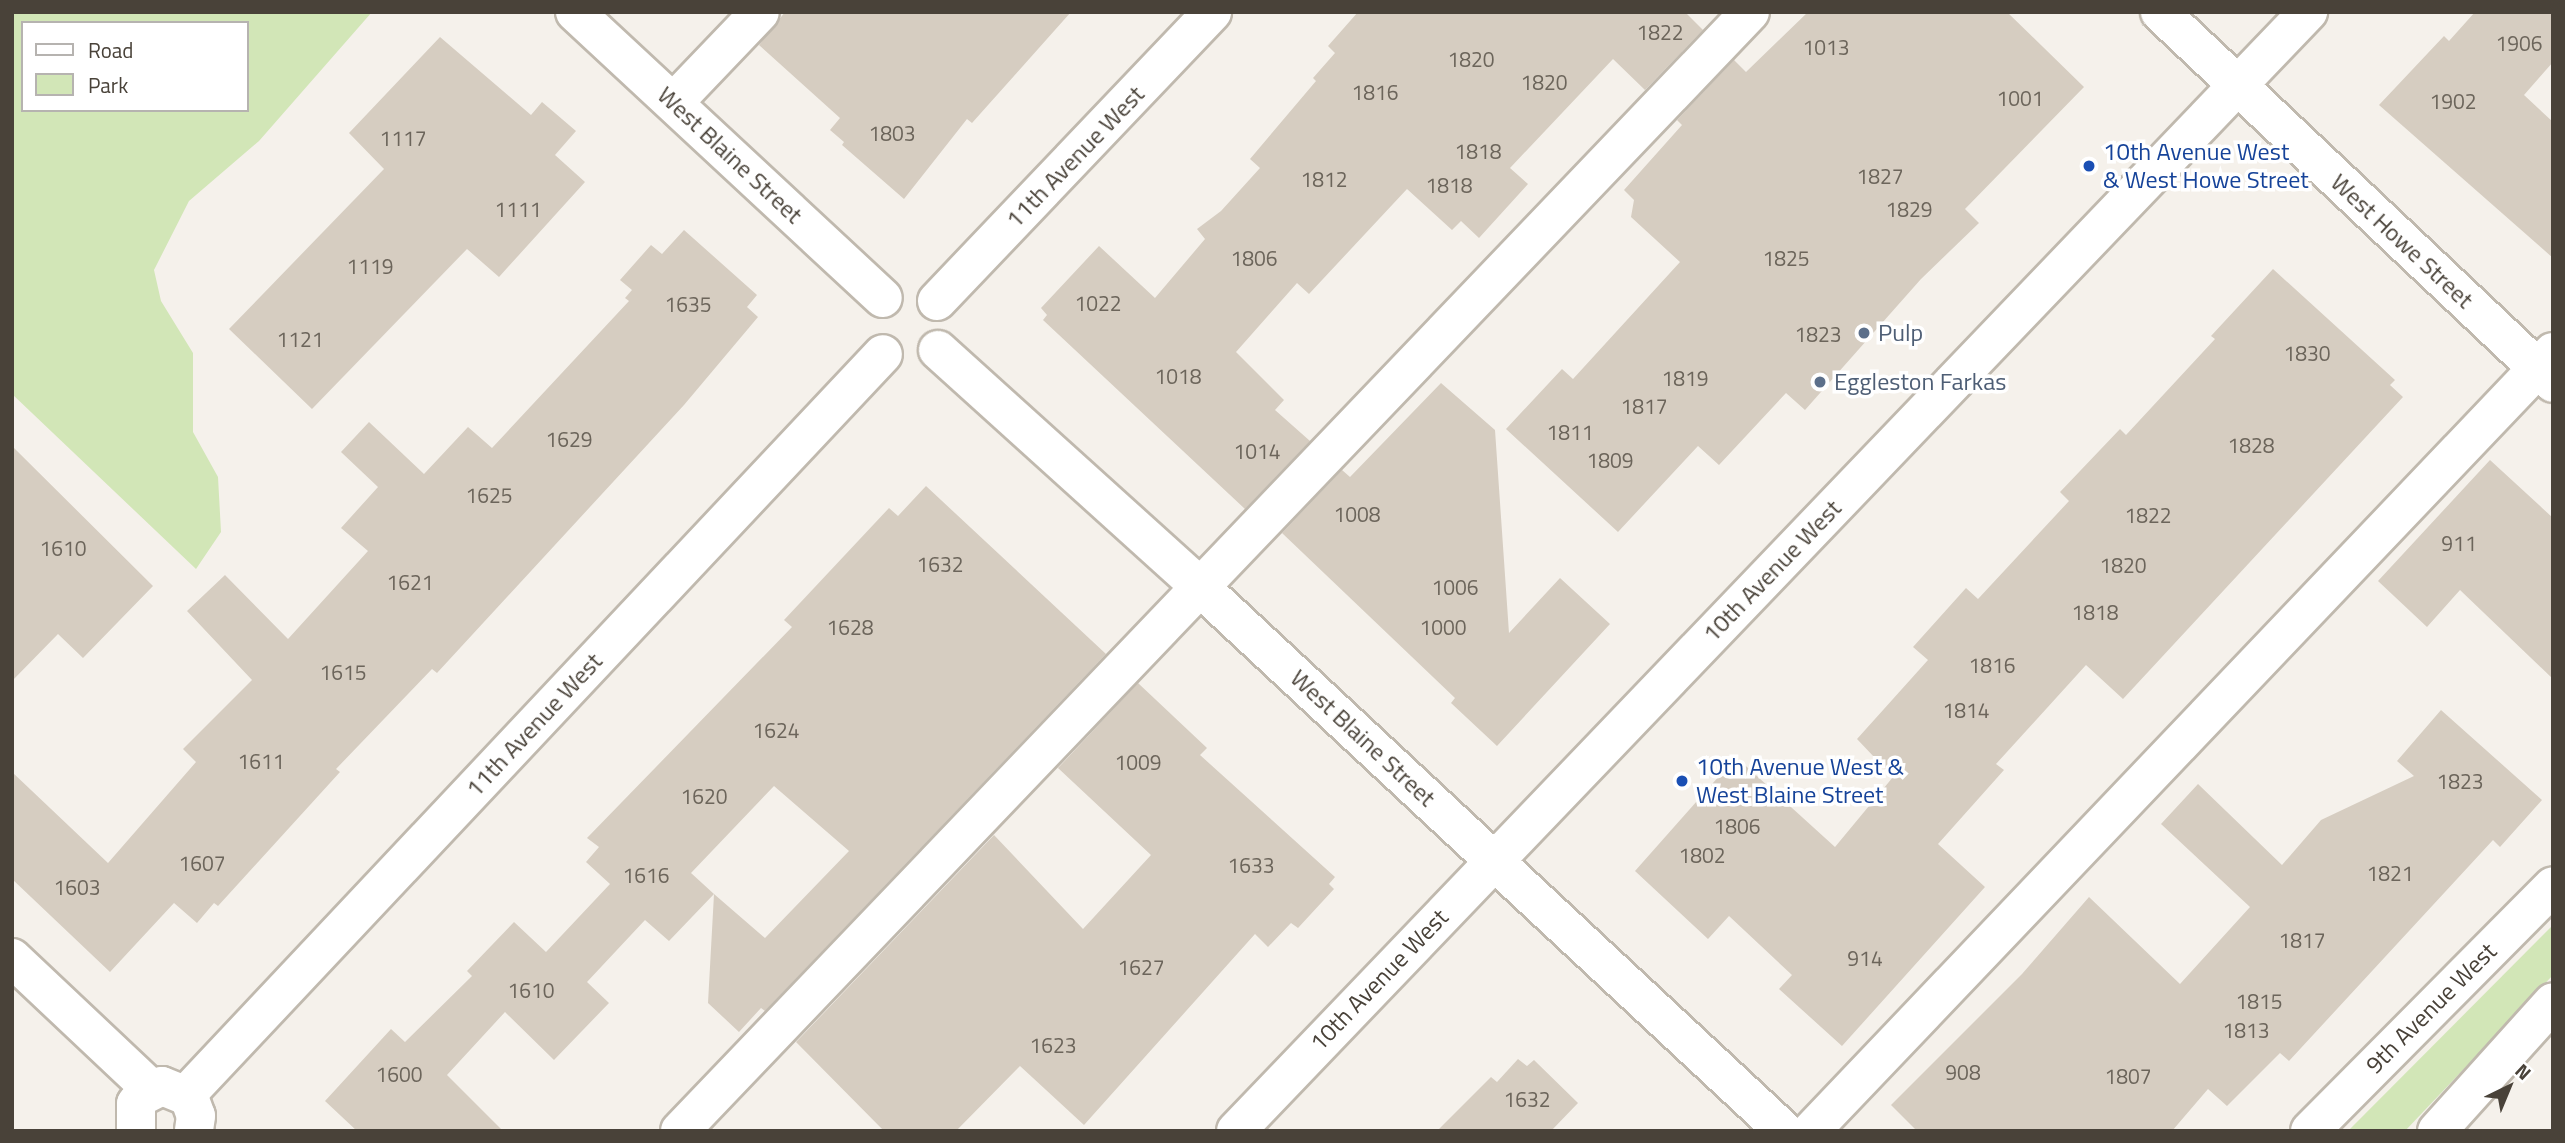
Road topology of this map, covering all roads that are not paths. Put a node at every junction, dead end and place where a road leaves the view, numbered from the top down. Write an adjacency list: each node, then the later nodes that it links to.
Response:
1 (575, 12): 8 (street, West Blaine Street)
2 (760, 12): 8 (street)
3 (1212, 12): 10 (street, 11th Avenue West)
4 (1750, 12): 14 (street)
5 (2160, 12): 7 (street, West Howe Street)
6 (2308, 12): 7 (street, 10th Avenue West)
7 (2238, 86): 13 (street, West Howe Street); 15 (street, 10th Avenue West)
8 (674, 102): 9 (street, West Blaine Street)
9 (883, 299): 10 (street); 12 (street)
10 (937, 301): 11 (street)
11 (939, 350): 12 (street); 14 (street, West Blaine Street)
12 (883, 354): 19 (street, 11th Avenue West)
13 (2547, 368): 24 (street)
14 (1200, 587): 15 (street, West Blaine Street); 21 (street)
15 (1493, 860): 22 (street, 10th Avenue West); 23 (street, West Blaine Street)
16 (2553, 886): 25 (street, 9th Avenue West)
17 (12, 958): 19 (street)
18 (2553, 1002): 26 (street)
19 (177, 1105): 20 (street, 11th Avenue West)
20 (136, 1131)
21 (680, 1131)
22 (1237, 1131)
23 (1784, 1131)
24 (1811, 1131)
25 (2310, 1131)
26 (2437, 1131)

